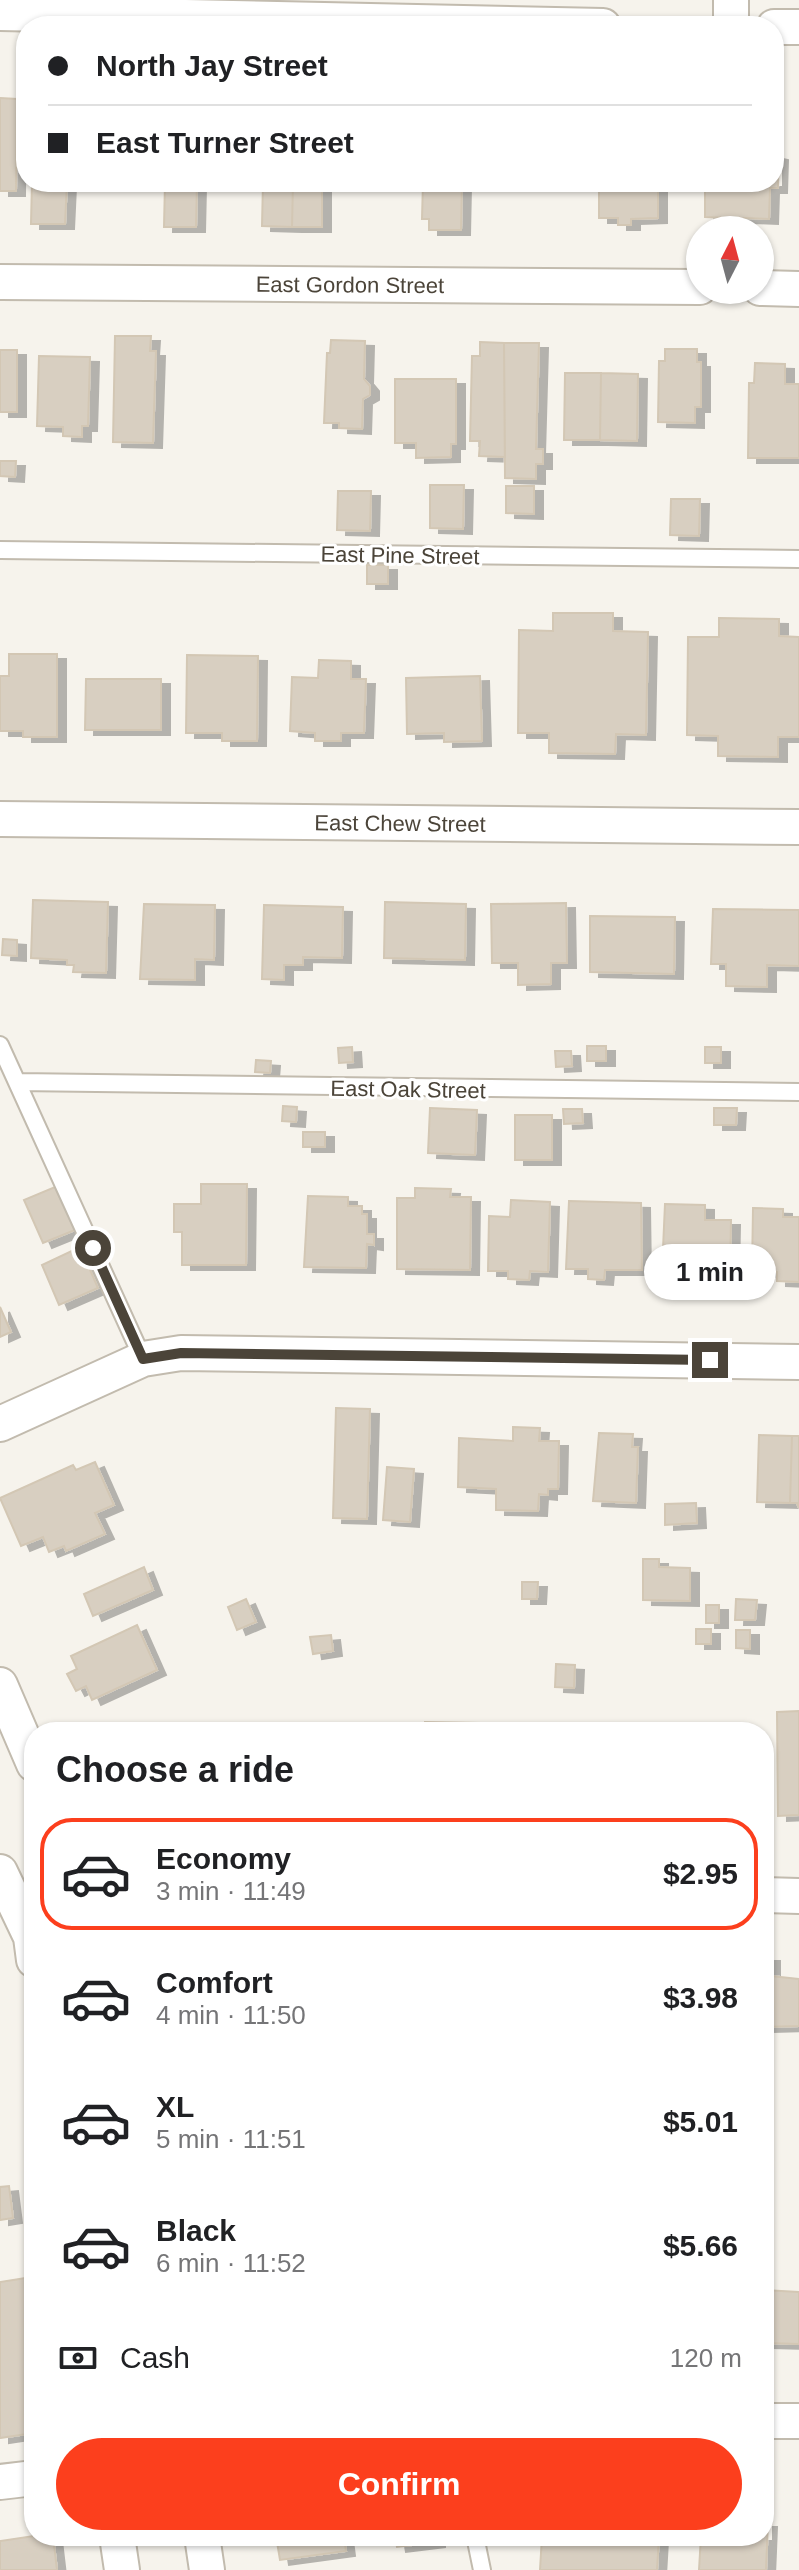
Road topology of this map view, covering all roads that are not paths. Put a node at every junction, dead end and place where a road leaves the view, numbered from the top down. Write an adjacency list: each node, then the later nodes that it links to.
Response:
1 (0, 13): 2 (street)
2 (139, 16)
3 (0, 282): 4 (street, East Gordon Street)
4 (686, 287)
5 (774, 288): 6 (street)
6 (799, 289)
7 (0, 550): 8 (lane, East Pine Street)
8 (799, 559)
9 (0, 819): 10 (street, East Chew Street)
10 (799, 827)
11 (0, 1045): 12 (lane)
12 (17, 1082): 13 (lane, East Oak Street); 14 (lane)
13 (799, 1092)
14 (143, 1359): 15 (street); 16 (street)
15 (799, 1362)
16 (0, 1424)
17 (0, 1685): 18 (street)
18 (24, 1741)
19 (0, 1872): 22 (street)
20 (774, 1895): 21 (street)
21 (799, 1896)
22 (24, 1941)
23 (774, 2421): 24 (street)
24 (799, 2421)
25 (24, 2479): 26 (street)
26 (0, 2482)
27 (118, 2546): 30 (street)
28 (203, 2546): 31 (street)
29 (477, 2546): 32 (lane)
30 (122, 2570)
31 (207, 2570)
32 (482, 2570)

